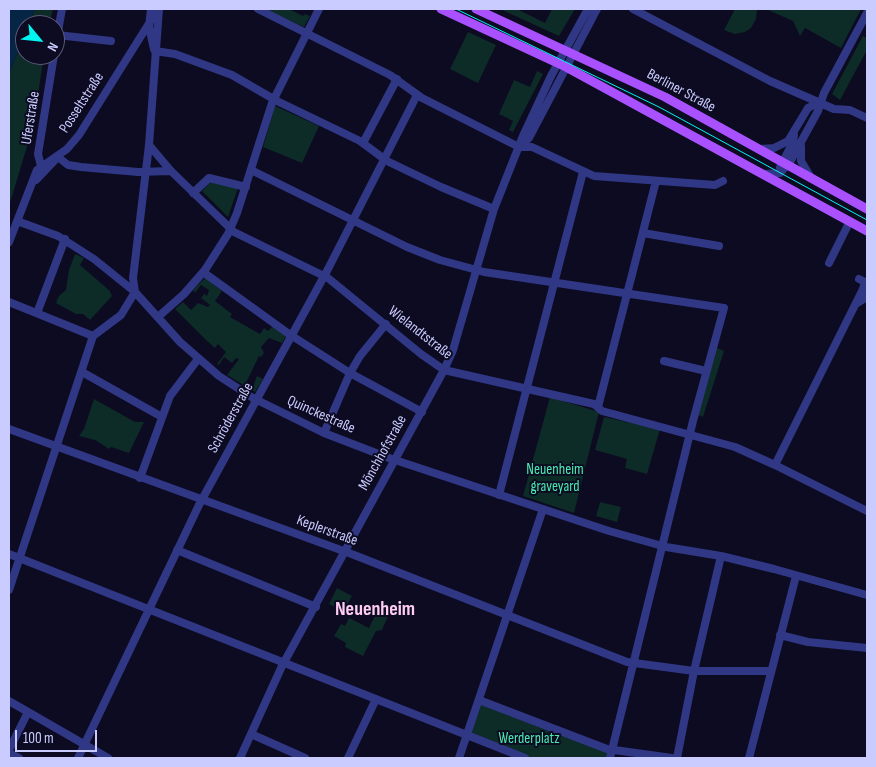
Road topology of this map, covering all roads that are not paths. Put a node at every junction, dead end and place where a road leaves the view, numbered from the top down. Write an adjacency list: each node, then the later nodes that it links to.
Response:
1 (155, 9): 10 (street, Posseltstraße); 14 (street, Posseltstraße); 15 (street)
2 (258, 9): 11 (street)
3 (319, 9): 11 (street)
4 (441, 9): 18 (main road)
5 (476, 9): 16 (main road, Berliner Straße)
6 (588, 9): 16 (street)
7 (596, 9): 16 (street)
8 (634, 9): 22 (street)
9 (867, 13): 22 (street)
10 (150, 24): 14 (street, Posseltstraße); 15 (street)
11 (307, 34): 19 (street); 21 (street)
12 (65, 36): 13 (street)
13 (111, 41)
14 (135, 44): 30 (street, Posseltstraße)
15 (155, 51): 21 (street); 27 (street)
16 (569, 52): 18 (street, Mönchhofstraße); 29 (main road, Berliner Straße)
17 (52, 65): 33 (street, Uferstraße)
18 (562, 65): 28 (street, Mönchhofstraße); 38 (main road)
19 (397, 79): 20 (street); 26 (street)
20 (417, 95): 28 (street); 31 (street, Schröderstraße)
21 (273, 98): 26 (street); 34 (street)
22 (819, 102): 23 (street); 24 (street); 25 (street)
23 (867, 118)
24 (794, 133): 29 (street); 32 (street)
25 (801, 142): 32 (street); 40 (street)
26 (364, 143): 31 (street)
27 (149, 145): 35 (street, Wielandtstraße); 36 (street)
28 (519, 147): 37 (street); 47 (street, Mönchhofstraße)
29 (760, 149): 32 (main road, Berliner Straße)
30 (58, 157): 33 (street, Posseltstraße); 36 (street); 43 (street, Uferstraße)
31 (384, 158): 47 (street); 49 (street, Schröderstraße)
32 (786, 163): 39 (street); 40 (main road, Berliner Straße)
33 (41, 166): 43 (street, Uferstraße)
34 (251, 170): 45 (street); 49 (street)
35 (171, 171): 36 (street); 46 (street, Wielandtstraße)
36 (145, 172): 65 (street)
37 (583, 172): 41 (street); 63 (street)
38 (764, 174): 39 (street); 44 (main road)
39 (777, 174): 44 (street)
40 (810, 176): 48 (main road, Berliner Straße)
41 (656, 181): 42 (street); 54 (street)
42 (723, 181)
43 (32, 184): 50 (street, Uferstraße)
44 (780, 184): 53 (main road)
45 (246, 187): 46 (street); 52 (street)
46 (193, 193): 52 (street, Wielandtstraße)
47 (494, 209): 59 (street, Mönchhofstraße)
48 (867, 209)
49 (353, 219): 59 (street); 61 (street, Schröderstraße)
50 (17, 221): 55 (street, Quinckestraße); 56 (street, Uferstraße)
51 (848, 225): 58 (street)
52 (230, 228): 60 (street); 61 (street, Wielandtstraße)
53 (867, 231)
54 (643, 233): 57 (street); 66 (street)
55 (64, 239): 65 (street, Quinckestraße); 70 (street)
56 (9, 242)
57 (719, 246)
58 (829, 262)
59 (477, 270): 63 (street); 77 (street, Mönchhofstraße)
60 (203, 272): 71 (street); 73 (street)
61 (324, 275): 72 (street, Wielandtstraße); 73 (street, Schröderstraße)
62 (859, 279): 64 (street)
63 (553, 283): 66 (street); 81 (street)
64 (865, 290): 69 (street)
65 (135, 292): 71 (street, Quinckestraße); 74 (street)
66 (626, 294): 78 (street); 83 (street)
67 (867, 297): 69 (street)
68 (9, 302): 70 (street)
69 (854, 305): 91 (street)
70 (37, 313): 74 (street)
71 (158, 317): 75 (street, Quinckestraße)
72 (386, 324): 77 (street, Wielandtstraße); 80 (street)
73 (292, 335): 80 (street); 82 (street, Schröderstraße)
74 (93, 336): 79 (street)
75 (198, 359): 82 (street, Quinckestraße); 85 (street)
76 (664, 361): 78 (street)
77 (444, 370): 81 (street, Wielandtstraße); 84 (street, Mönchhofstraße)
78 (706, 371): 88 (street)
79 (82, 372): 85 (street); 89 (street)
80 (350, 373): 84 (street); 87 (street)
81 (526, 389): 83 (street, Wielandtstraße); 93 (street)
82 (256, 399): 87 (street, Quinckestraße); 94 (street, Schröderstraße)
83 (598, 407): 88 (street, Wielandtstraße)
84 (422, 412): 90 (street, Mönchhofstraße)
85 (162, 417): 92 (street)
86 (9, 429): 89 (street, Keplerstraße)
87 (324, 433): 90 (street, Quinckestraße)
88 (690, 434): 91 (street, Wielandtstraße); 97 (street)
89 (56, 447): 92 (street, Keplerstraße); 102 (street)
90 (395, 459): 93 (street, Quinckestraße); 99 (street, Mönchhofstraße)
91 (775, 465): 96 (street, Wielandtstraße)
92 (140, 478): 94 (street, Keplerstraße)
93 (499, 495): 95 (street, Quinckestraße)
94 (199, 499): 98 (street, Schröderstraße); 99 (street, Keplerstraße)
95 (543, 509): 97 (street, Quinckestraße); 108 (street)
96 (867, 511)
97 (662, 546): 101 (street, Quinckestraße); 112 (street)
98 (177, 550): 106 (street); 107 (street, Schröderstraße)
99 (342, 551): 106 (street, Mönchhofstraße); 108 (street, Keplerstraße)
100 (9, 554): 102 (street)
101 (721, 556): 103 (street, Quinckestraße); 113 (street)
102 (20, 559): 104 (street); 107 (street)
103 (796, 576): 105 (street, Quinckestraße); 109 (street)
104 (9, 590)
105 (867, 595)
106 (316, 607): 111 (street, Mönchhofstraße)
107 (148, 610): 111 (street); 122 (street, Schröderstraße)
108 (505, 615): 112 (street, Keplerstraße); 116 (street)
109 (780, 635): 110 (street); 114 (street)
110 (867, 648)
111 (285, 662): 115 (street); 119 (street, Mönchhofstraße)
112 (631, 663): 113 (street, Keplerstraße); 124 (street)
113 (694, 671): 114 (street, Keplerstraße); 134 (street)
114 (771, 672): 135 (street)
115 (376, 699): 120 (street); 130 (street)
116 (479, 700): 120 (street); 124 (street)
117 (9, 701): 118 (street)
118 (28, 712): 121 (street); 122 (street)
119 (251, 734): 128 (street, Mönchhofstraße); 129 (street)
120 (467, 735): 131 (street); 132 (street)
121 (11, 739): 123 (street)
122 (85, 745): 126 (street, Schröderstraße); 127 (street)
123 (9, 751): 125 (street)
124 (612, 754): 133 (street)
125 (19, 758)
126 (78, 758)
127 (108, 758)
128 (240, 758)
129 (305, 758)
130 (348, 758)
131 (459, 758)
132 (525, 758)
133 (672, 758)
134 (677, 758)
135 (749, 758)

